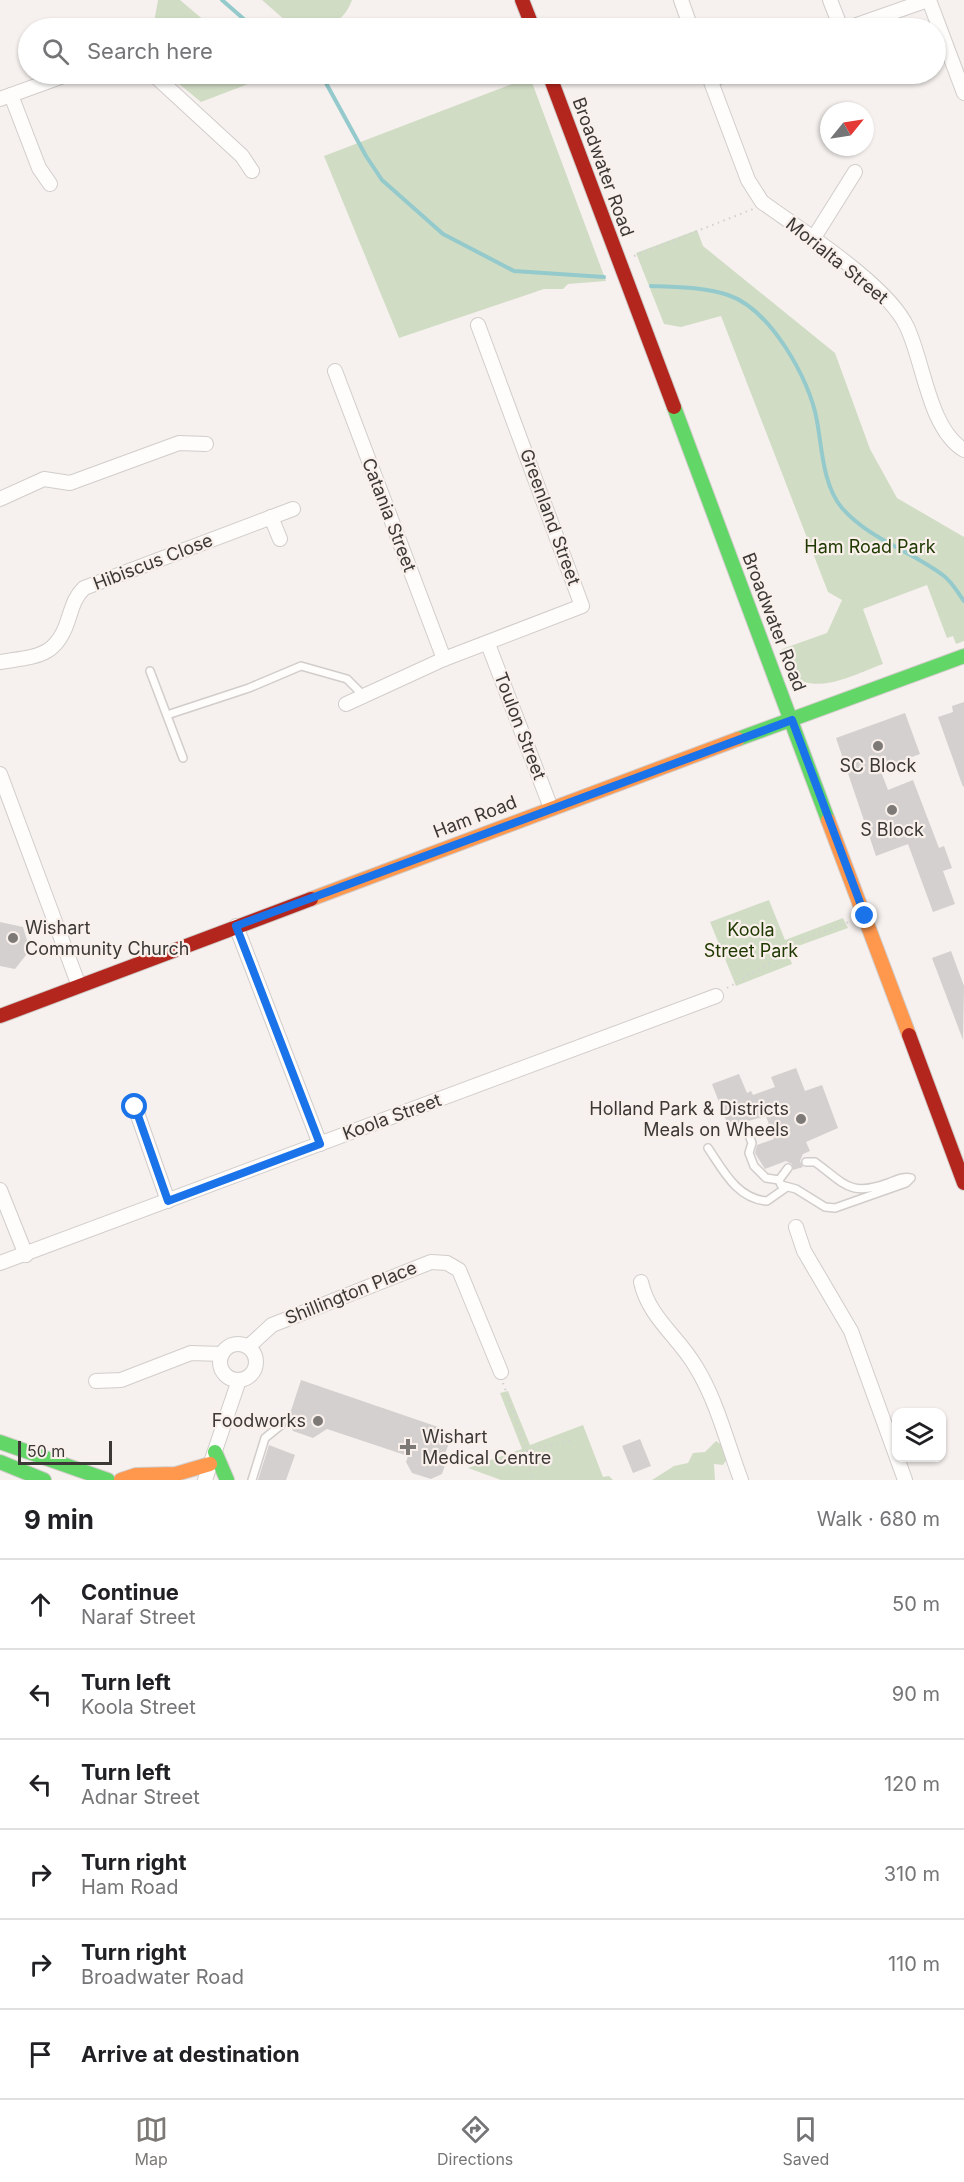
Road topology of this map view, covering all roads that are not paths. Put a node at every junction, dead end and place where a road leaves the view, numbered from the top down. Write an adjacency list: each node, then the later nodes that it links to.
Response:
1 (522, 0): 5 (main road)
2 (681, 0): 6 (street)
3 (830, 0): 7 (street)
4 (928, 0): 8 (street); 9 (street)
5 (528, 18)
6 (687, 18)
7 (837, 18)
8 (877, 18)
9 (935, 18)
10 (946, 46): 15 (street)
11 (41, 84): 16 (street)
12 (164, 84): 17 (street)
13 (553, 84): 37 (main road, Broadwater Road)
14 (713, 84): 20 (street, Morialta Street)
15 (964, 93)
16 (5, 97): 19 (street)
17 (252, 171)
18 (855, 172): 20 (street)
19 (50, 184)
20 (813, 239): 24 (street, Morialta Street)
21 (478, 325): 29 (street, Greenland Street)
22 (335, 371): 31 (street, Catania Street)
23 (206, 444): 25 (street)
24 (964, 450)
25 (0, 499)
26 (293, 509): 27 (street, Hibiscus Close)
27 (271, 517): 28 (street); 32 (street, Hibiscus Close)
28 (280, 539)
29 (488, 644): 31 (street, Greenland Street); 40 (street, Toulon Street)
30 (964, 656): 37 (main road, Ham Road)
31 (444, 659): 34 (street, Greenland Street)
32 (0, 662)
33 (150, 671): 36 (lane)
34 (363, 695): 35 (street, Greenland Street); 36 (lane)
35 (346, 704)
36 (167, 715): 38 (lane)
37 (792, 720): 40 (main road, Ham Road); 52 (main road, Broadwater Road)
38 (183, 758)
39 (0, 774): 42 (street)
40 (551, 808): 41 (main road, Ham Road)
41 (236, 926): 42 (main road, Ham Road); 47 (street)
42 (79, 986): 44 (main road, Ham Road)
43 (716, 996): 47 (street, Koola Street)
44 (0, 1016)
45 (135, 1107): 55 (street)
46 (746, 1127): 51 (lane)
47 (320, 1144): 55 (street, Koola Street)
48 (708, 1148): 53 (lane)
49 (806, 1162): 53 (lane)
50 (788, 1168): 51 (lane)
51 (779, 1180): 53 (lane)
52 (964, 1183)
53 (787, 1187)
54 (0, 1190): 57 (street)
55 (168, 1201): 57 (street, Koola Street)
56 (796, 1227): 76 (street)
57 (26, 1255): 58 (street, Koola Street)
58 (0, 1263)
59 (641, 1282): 75 (street)
60 (248, 1347): 61 (street); 62 (street, Shillington Place); 63 (street)
61 (222, 1354): 63 (street); 64 (street)
62 (501, 1372)
63 (238, 1380): 67 (street)
64 (96, 1381)
65 (281, 1425): 74 (lane)
66 (0, 1442): 70 (main road)
67 (212, 1458): 71 (main road); 72 (street); 73 (main road)
68 (0, 1462): 69 (main road)
69 (44, 1480)
70 (108, 1480)
71 (121, 1480)
72 (205, 1480)
73 (227, 1480)
74 (252, 1480)
75 (741, 1480)
76 (904, 1480)

